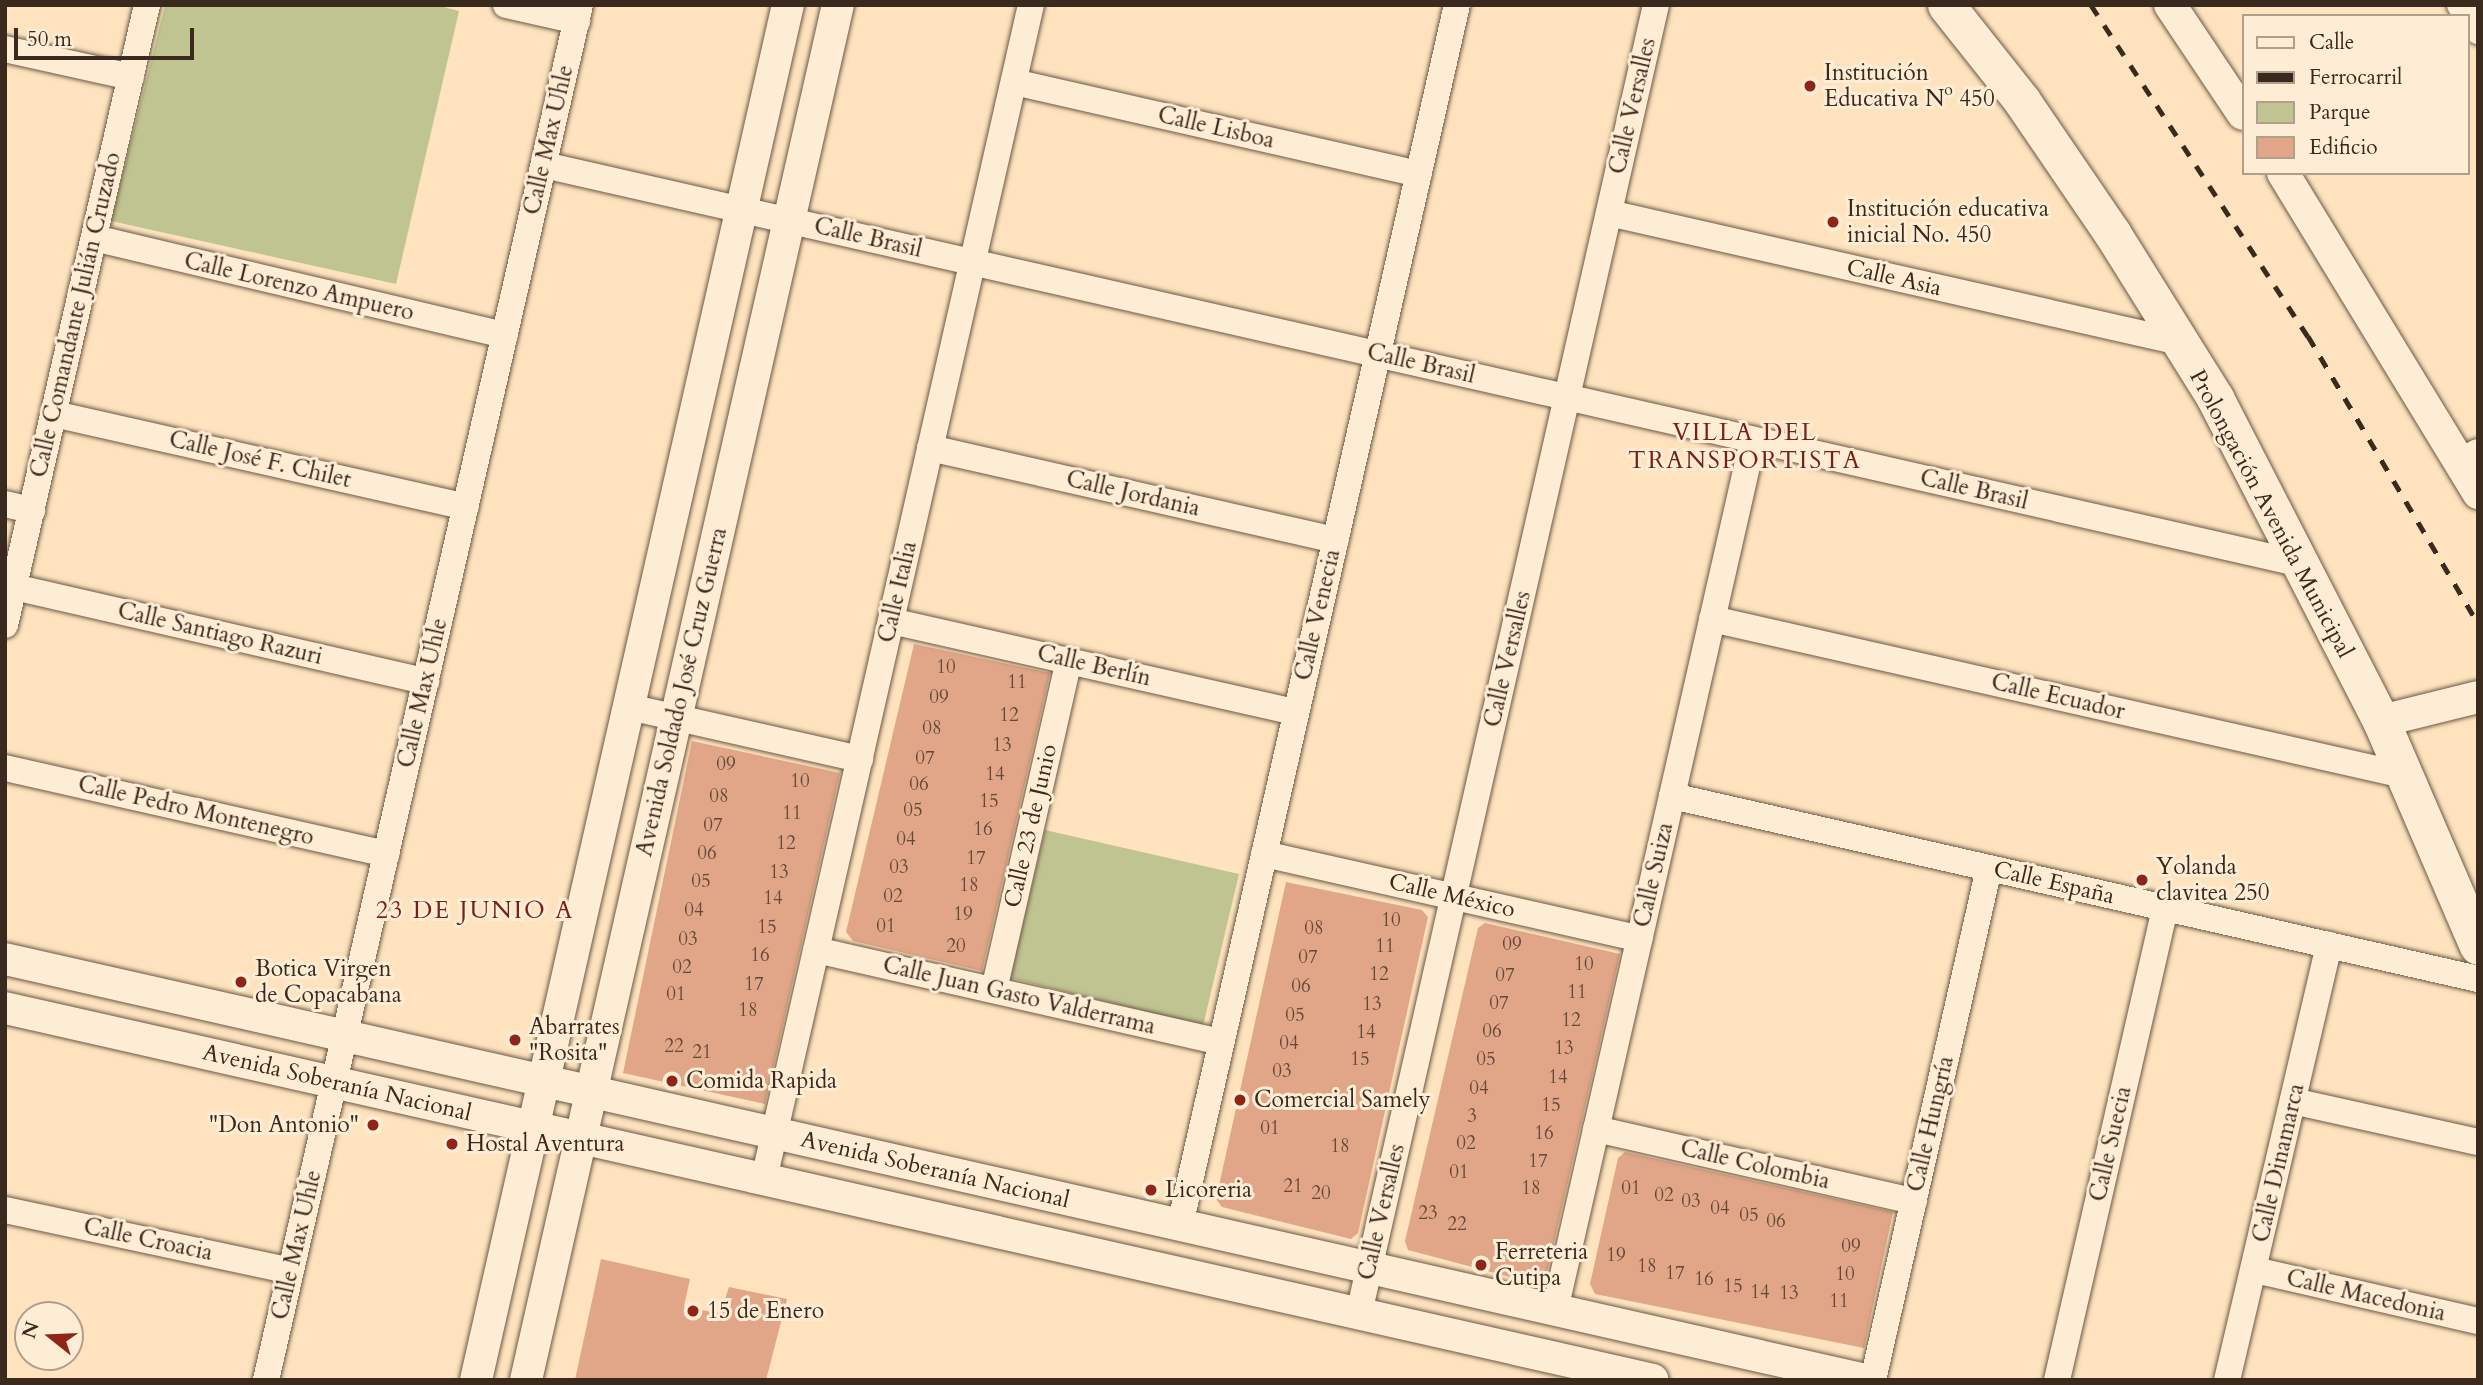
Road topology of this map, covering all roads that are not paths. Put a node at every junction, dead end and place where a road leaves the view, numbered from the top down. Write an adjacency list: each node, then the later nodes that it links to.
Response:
1 (147, 5): 12 (street, Calle Comandante Julián Cruzado)
2 (506, 5): 10 (street)
3 (788, 5): 18 (street, Avenida Soldado José Cruz Guerra)
4 (838, 5): 20 (street, Avenida Soldado José Cruz Guerra)
5 (1031, 5): 13 (street, Calle Italia)
6 (1457, 5): 16 (street, Calle Venecia)
7 (1656, 5): 19 (street, Calle Versalles)
8 (1946, 5): 24 (main road, Prolongación Avenida Municipal)
9 (2170, 5): 14 (street)
10 (578, 13): 15 (street, Calle Max Uhle)
11 (5, 49): 12 (street)
12 (131, 78): 21 (street, Calle Comandante Julián Cruzado)
13 (1014, 82): 16 (street, Calle Lisboa); 22 (street, Calle Italia)
14 (2242, 113)
15 (544, 164): 18 (street, Calle Brasil); 23 (street, Calle Max Uhle)
16 (1419, 174): 25 (street, Calle Venecia)
17 (2284, 175): 30 (street)
18 (742, 209): 20 (street, Calle Brasil); 44 (street, Avenida Soldado José Cruz Guerra)
19 (1609, 213): 24 (street, Calle Asia); 26 (street, Calle Versalles)
20 (789, 220): 22 (street, Calle Brasil); 46 (street, Avenida Soldado José Cruz Guerra)
21 (94, 238): 23 (street, Calle Lorenzo Ampuero); 27 (street, Calle Comandante Julián Cruzado)
22 (972, 262): 25 (street, Calle Brasil); 29 (street, Calle Italia)
23 (505, 335): 33 (street, Calle Max Uhle)
24 (2179, 342): 36 (main road, Prolongación Avenida Municipal)
25 (1378, 354): 26 (street, Calle Brasil); 35 (street, Calle Venecia)
26 (1567, 397): 28 (street, Calle Brasil); 55 (street, Calle Versalles)
27 (54, 414): 33 (street, Calle José F. Chilet); 34 (street, Calle Comandante Julián Cruzado)
28 (1753, 440): 36 (street, Calle Brasil); 38 (street, Calle Suiza)
29 (930, 448): 35 (street, Calle Jordania); 39 (street, Calle Italia)
30 (2469, 456): 31 (street)
31 (2478, 493)
32 (5, 503): 34 (street)
33 (466, 507): 42 (street, Calle Max Uhle)
34 (32, 510): 37 (street, Calle Comandante Julián Cruzado)
35 (1336, 540): 45 (street, Calle Venecia)
36 (2297, 563): 47 (main road, Prolongación Avenida Municipal)
37 (14, 587): 40 (street, Calle Comandante Julián Cruzado); 42 (street, Calle Santiago Razuri)
38 (1712, 618): 50 (street, Calle Ecuador); 51 (street, Calle Suiza)
39 (891, 621): 41 (street, Calle Berlín); 48 (street, Calle Italia)
40 (5, 625)
41 (1069, 661): 45 (street, Calle Berlín); 63 (street, Calle 23 de Junio)
42 (426, 681): 53 (street, Calle Max Uhle)
43 (2478, 697): 47 (street)
44 (629, 707): 46 (street); 67 (street, Avenida Soldado José Cruz Guerra)
45 (1296, 712): 52 (street, Calle Venecia)
46 (676, 718): 48 (street); 69 (street, Avenida Soldado José Cruz Guerra)
47 (2381, 721): 50 (main road, Prolongación Avenida Municipal)
48 (860, 760): 60 (street, Calle Italia)
49 (5, 768): 53 (street, Calle Pedro Montenegro)
50 (2403, 775): 59 (main road, Prolongación Avenida Municipal)
51 (1672, 796): 54 (street, Calle España); 57 (street, Calle Suiza)
52 (1264, 854): 55 (street, Calle México); 66 (street, Calle Venecia)
53 (386, 855): 65 (street, Calle Max Uhle)
54 (1989, 868): 56 (street, Calle España); 77 (street, Calle Hungría)
55 (1454, 897): 57 (street, Calle México); 80 (street, Calle Versalles)
56 (2165, 908): 58 (street, Calle España); 92 (street, Calle Suecia)
57 (1640, 939): 72 (street, Calle Suiza)
58 (2329, 945): 62 (street, Calle España); 70 (street, Calle Dinamarca)
59 (2478, 946)
60 (816, 950): 63 (street, Calle Juan Gasto Valderrama); 73 (street, Calle Italia)
61 (5, 959): 65 (street, Avenida Soberanía Nacional)
62 (2478, 979)
63 (994, 990): 66 (street, Calle Juan Gasto Valderrama)
64 (5, 1008): 68 (street, Avenida Soberanía Nacional)
65 (345, 1036): 67 (street, Avenida Soberanía Nacional); 68 (street, Calle Max Uhle)
66 (1221, 1042): 79 (street, Calle Venecia)
67 (544, 1081): 69 (street, Avenida Soberanía Nacional); 71 (street, Avenida Soldado José Cruz Guerra)
68 (334, 1082): 71 (street, Avenida Soberanía Nacional); 82 (street, Calle Max Uhle)
69 (591, 1092): 73 (street, Avenida Soberanía Nacional); 74 (street, Avenida Soldado José Cruz Guerra)
70 (2293, 1101): 75 (street); 81 (street, Calle Dinamarca)
71 (534, 1127): 74 (street, Avenida Soberanía Nacional); 87 (street, Avenida Soldado José Cruz Guerra)
72 (1596, 1129): 77 (street, Calle Colombia); 83 (street, Calle Suiza)
73 (775, 1133): 76 (street, Calle Italia); 79 (street, Avenida Soberanía Nacional)
74 (581, 1138): 76 (street, Avenida Soberanía Nacional); 88 (street, Avenida Soldado José Cruz Guerra)
75 (2478, 1142)
76 (764, 1179): 84 (street, Avenida Soberanía Nacional)
77 (1914, 1200): 91 (street, Calle Hungría)
78 (5, 1210): 82 (street, Calle Croacia)
79 (1180, 1225): 80 (street, Avenida Soberanía Nacional)
80 (1369, 1268): 83 (street, Avenida Soberanía Nacional); 84 (street, Calle Versalles)
81 (2255, 1270): 85 (street, Calle Macedonia); 93 (street, Calle Dinamarca)
82 (291, 1271): 86 (street, Calle Max Uhle)
83 (1555, 1310): 90 (street, Avenida Soberanía Nacional)
84 (1359, 1313): 89 (street, Avenida Soberanía Nacional)
85 (2478, 1321)
86 (266, 1380)
87 (476, 1380)
88 (526, 1380)
89 (1653, 1380)
90 (1865, 1380)
91 (1873, 1380)
92 (2057, 1380)
93 (2227, 1380)

